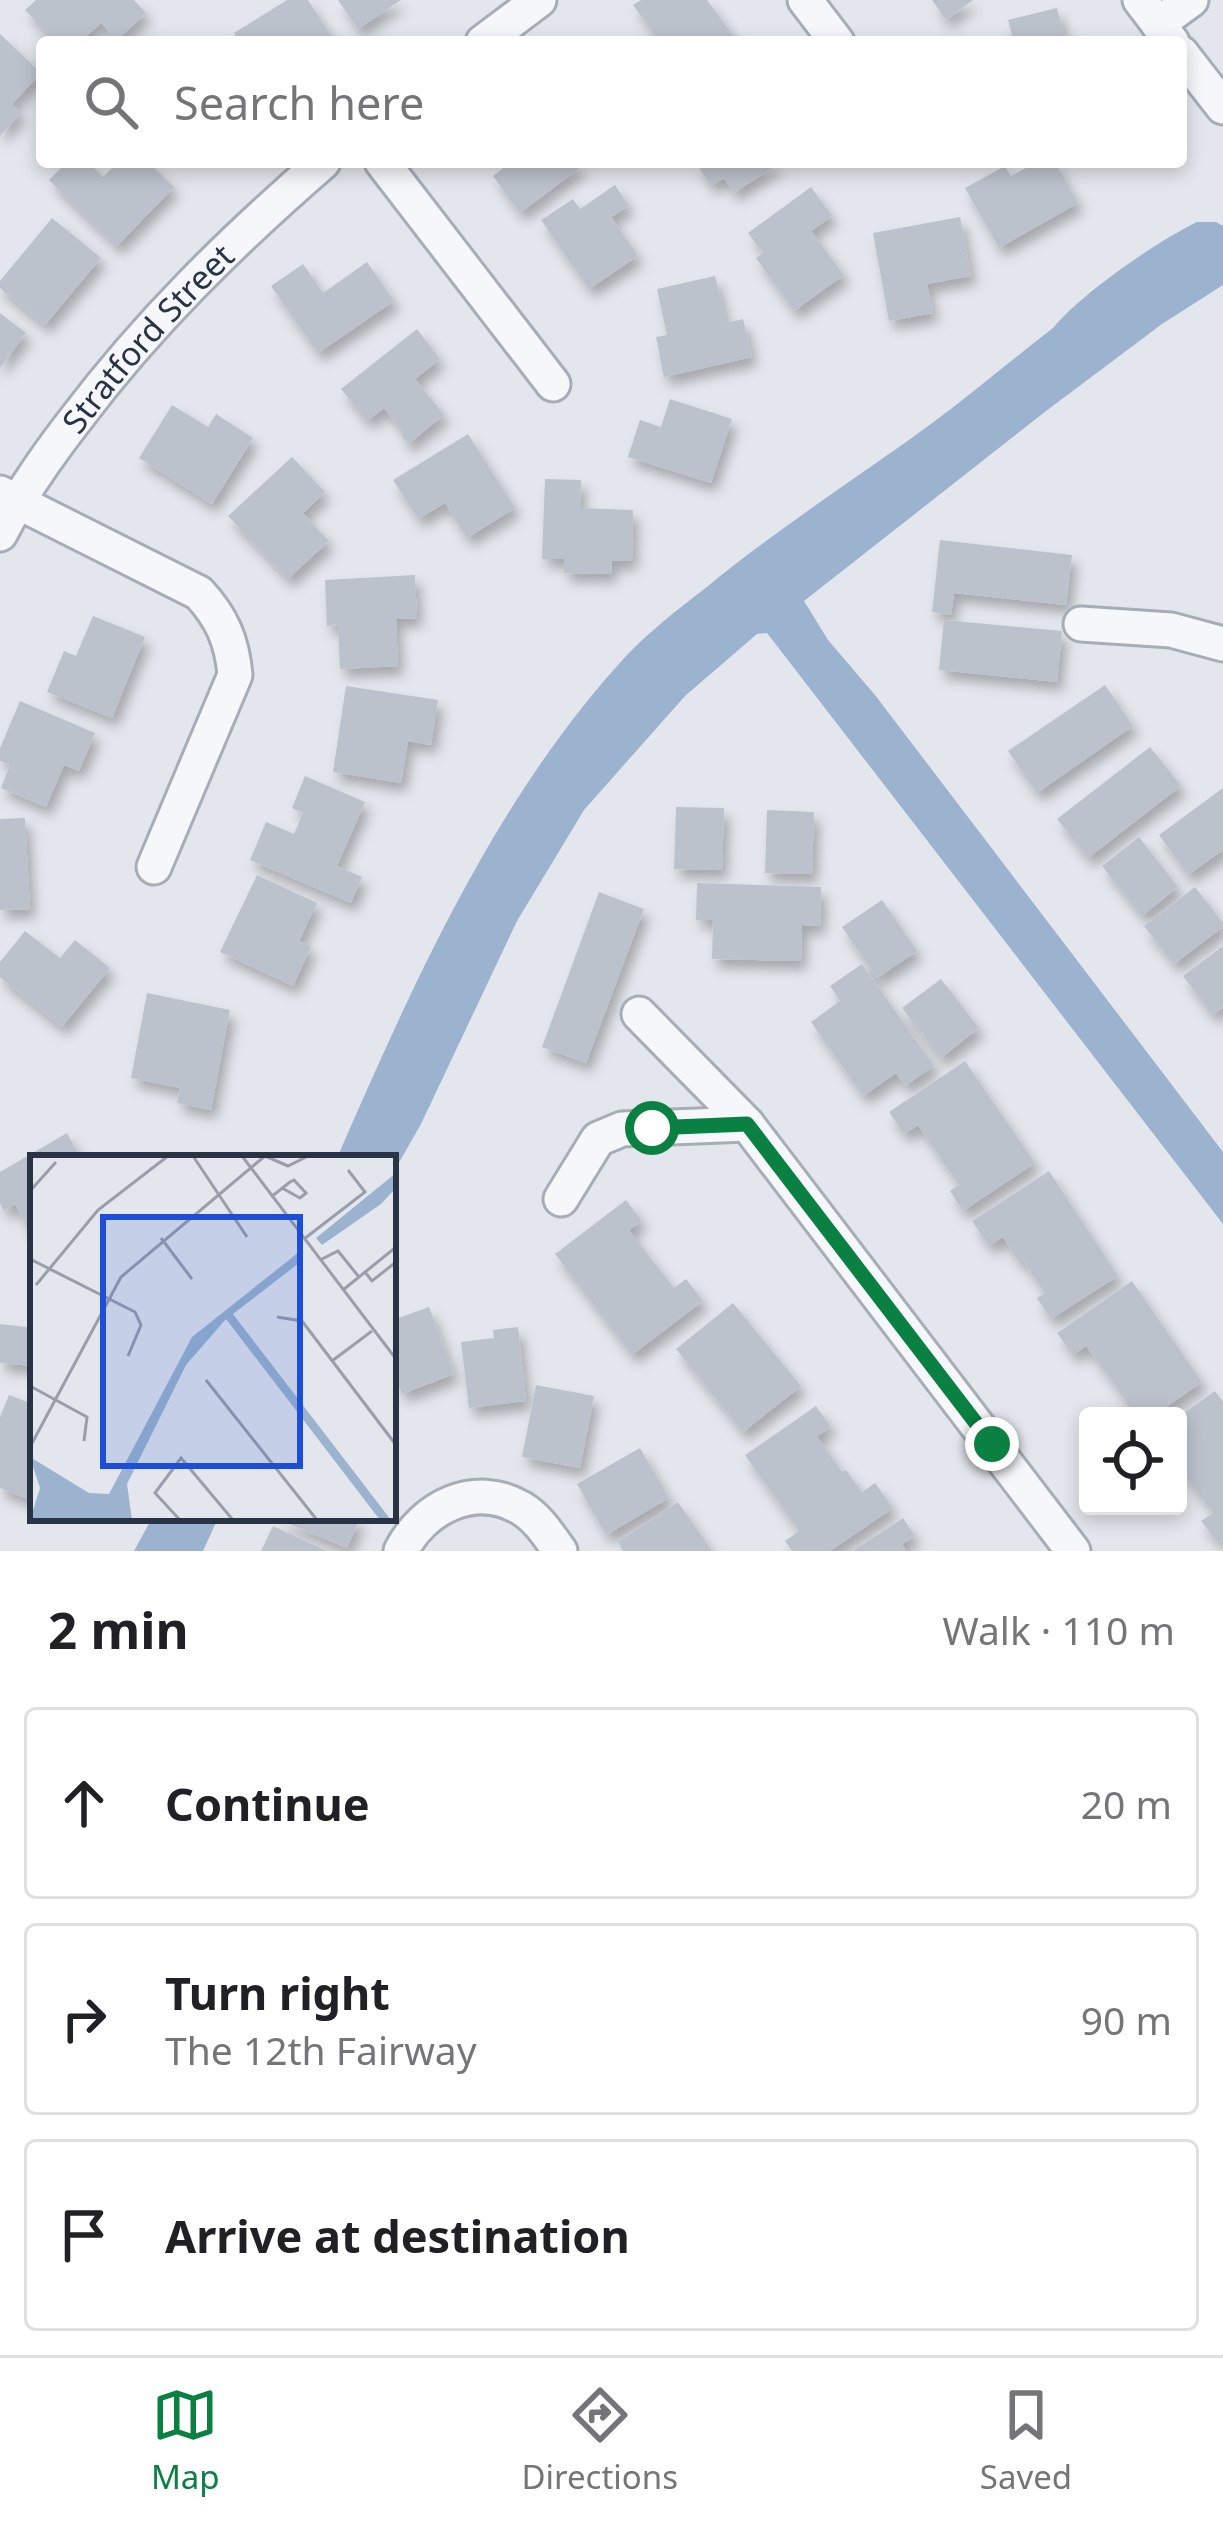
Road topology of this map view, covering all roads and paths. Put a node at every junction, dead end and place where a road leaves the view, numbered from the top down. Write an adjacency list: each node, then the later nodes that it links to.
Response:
1 (539, 0): 5 (street)
2 (805, 0): 6 (street)
3 (1191, 0): 4 (street)
4 (1157, 22)
5 (490, 36)
6 (832, 36)
7 (1187, 61): 8 (street)
8 (1223, 107)
9 (316, 168): 12 (street, Stratford Street)
10 (387, 168): 11 (street)
11 (553, 384)
12 (8, 497): 13 (street, Stratford Street); 16 (street)
13 (0, 535)
14 (1081, 624): 15 (street)
15 (1223, 644)
16 (154, 867)
17 (639, 1014): 18 (street)
18 (747, 1124): 19 (street); 22 (street)
19 (561, 1199)
20 (400, 1551): 21 (street)
21 (560, 1551)
22 (1073, 1551)

